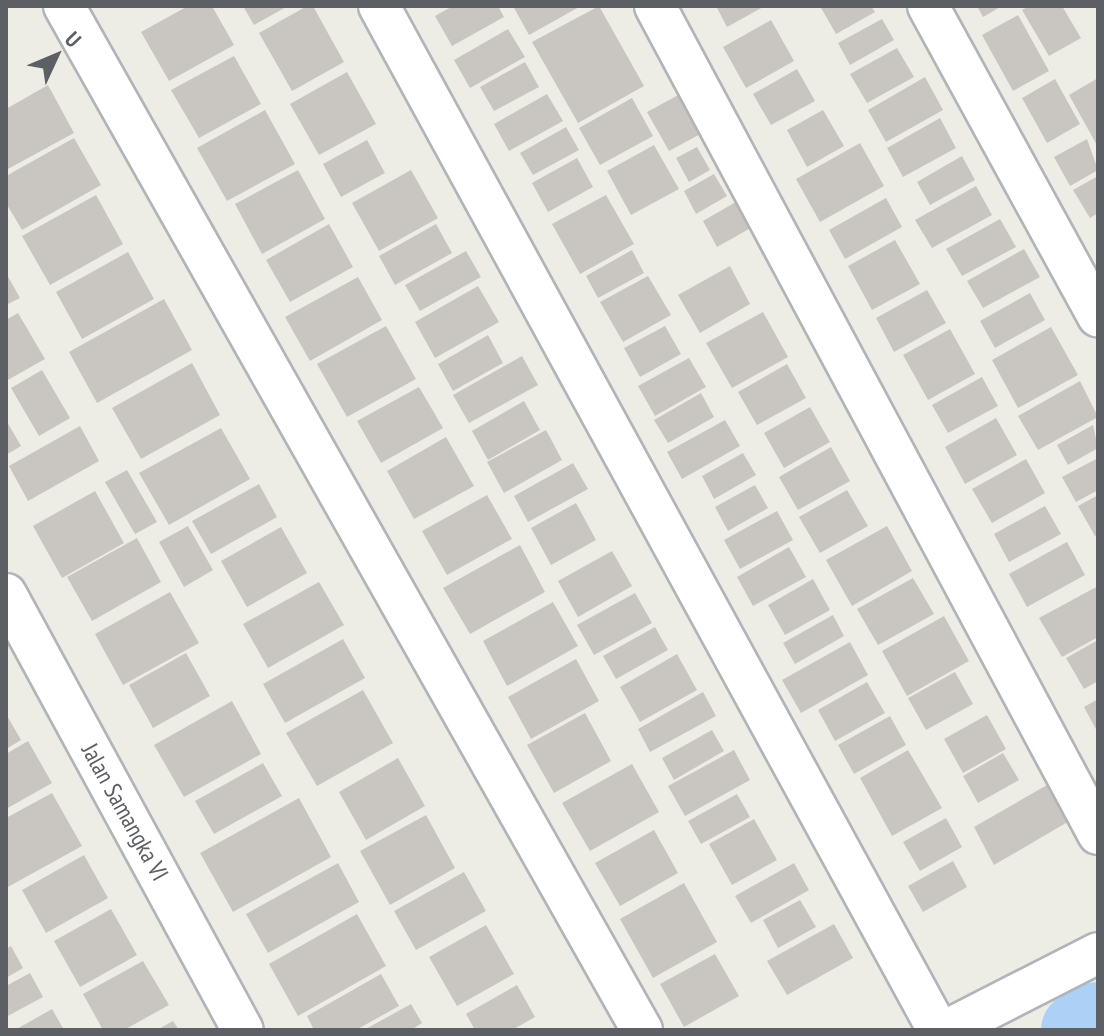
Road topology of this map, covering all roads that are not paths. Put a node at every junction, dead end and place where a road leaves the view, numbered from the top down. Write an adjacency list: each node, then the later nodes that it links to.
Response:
1 (64, 6): 10 (street)
2 (379, 6): 11 (street)
3 (655, 6): 7 (street)
4 (928, 6): 5 (street)
5 (1098, 317)
6 (6, 594): 9 (street, Jalan Samangka VI)
7 (1098, 834)
8 (1098, 953): 12 (street)
9 (243, 1030)
10 (642, 1030)
11 (938, 1030)
12 (947, 1030)

